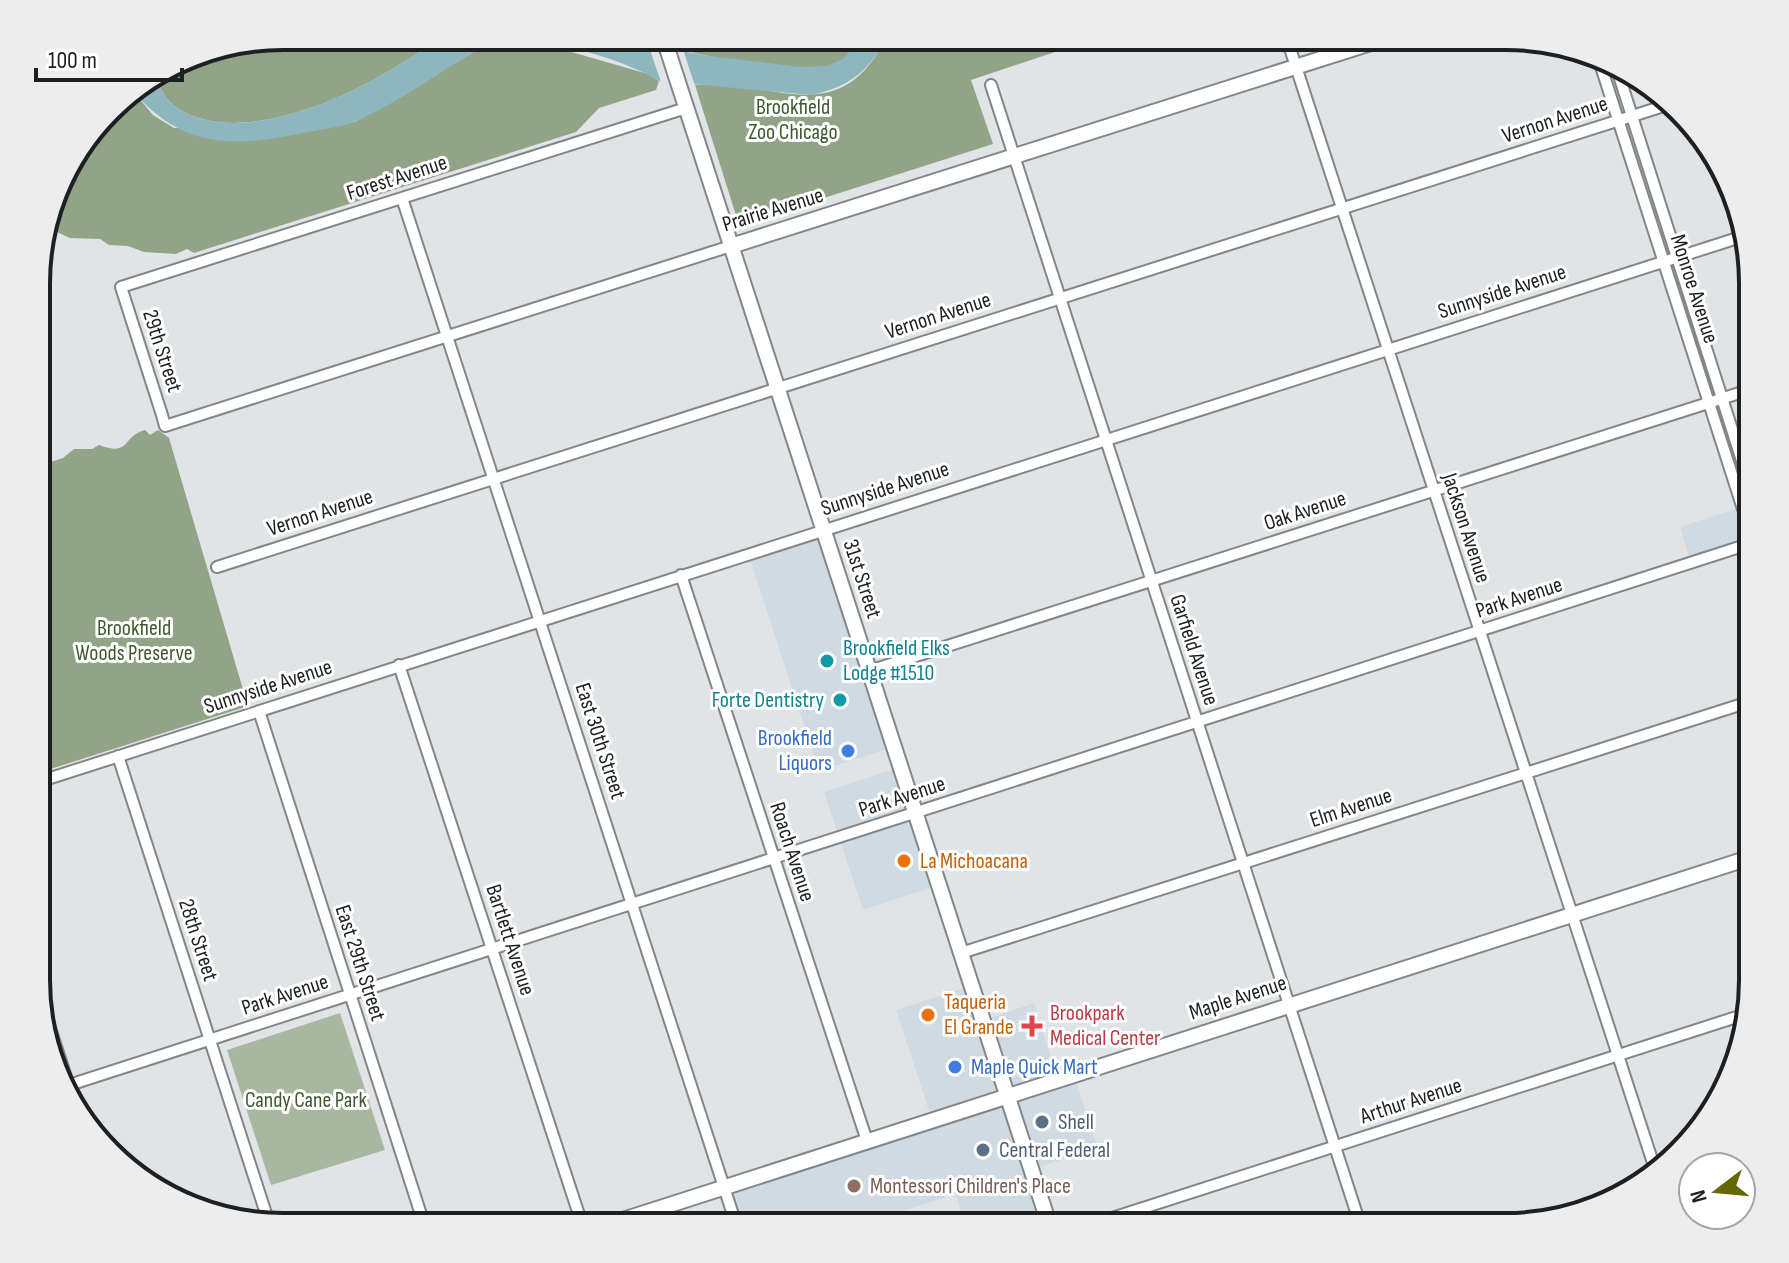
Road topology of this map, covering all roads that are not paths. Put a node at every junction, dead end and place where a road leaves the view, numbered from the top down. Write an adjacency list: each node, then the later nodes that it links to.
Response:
1 (668, 50): 9 (street, 31st Street)
2 (1291, 50): 4 (street, Jackson Avenue)
3 (1349, 50): 4 (street, Prairie Avenue)
4 (1296, 67): 12 (street, Prairie Avenue); 14 (street, Jackson Avenue)
5 (1603, 72): 11 (street, Monroe Avenue)
6 (1620, 80): 10 (street, Monroe Avenue)
7 (991, 85): 12 (street, Garfield Avenue)
8 (1659, 107): 10 (street, Vernon Avenue)
9 (686, 108): 13 (street, Forest Avenue); 16 (street, 31st Street)
10 (1632, 116): 11 (street, Vernon Avenue); 17 (street, Monroe Avenue)
11 (1618, 120): 14 (street, Vernon Avenue); 18 (street, Monroe Avenue)
12 (1013, 158): 16 (street, Prairie Avenue); 20 (street, Garfield Avenue)
13 (402, 198): 19 (street, Forest Avenue); 21 (street, East 30th Street)
14 (1342, 208): 20 (street, Vernon Avenue); 22 (street, Jackson Avenue)
15 (1735, 239): 17 (street, Sunnyside Avenue)
16 (731, 246): 21 (street, Prairie Avenue); 23 (street, 31st Street)
17 (1676, 257): 18 (street, Sunnyside Avenue); 25 (street, Monroe Avenue)
18 (1664, 261): 22 (street, Sunnyside Avenue); 26 (street, Monroe Avenue)
19 (121, 287): 27 (street, 29th Street)
20 (1059, 299): 23 (street, Vernon Avenue); 28 (street, Garfield Avenue)
21 (448, 338): 27 (street, Prairie Avenue); 30 (street, East 30th Street)
22 (1387, 350): 28 (street, Sunnyside Avenue); 31 (street, Jackson Avenue)
23 (777, 388): 30 (street, Vernon Avenue); 33 (street, 31st Street)
24 (1739, 393): 25 (street, Oak Avenue)
25 (1722, 398): 26 (street, Oak Avenue); 29 (street, Monroe Avenue)
26 (1709, 402): 31 (street, Oak Avenue); 32 (street, Monroe Avenue)
27 (165, 426)
28 (1104, 440): 33 (street, Sunnyside Avenue); 37 (street, Garfield Avenue)
29 (1739, 451)
30 (494, 479): 35 (street, Vernon Avenue); 38 (street, East 30th Street)
31 (1433, 491): 37 (street, Oak Avenue); 39 (street, Jackson Avenue)
32 (1739, 496)
33 (823, 530): 36 (street, Sunnyside Avenue); 41 (street, 31st Street)
34 (1739, 547): 39 (street, Park Avenue)
35 (217, 567)
36 (681, 575): 38 (street, Sunnyside Avenue); 49 (street, Roach Avenue)
37 (1150, 582): 41 (street, Oak Avenue); 44 (street, Garfield Avenue)
38 (540, 619): 40 (street, Sunnyside Avenue); 52 (street, East 30th Street)
39 (1479, 632): 44 (street, Park Avenue); 46 (street, Jackson Avenue)
40 (399, 665): 43 (street, Sunnyside Avenue); 54 (street, Bartlett Avenue)
41 (869, 671): 48 (street, 31st Street)
42 (1739, 705): 46 (street, Elm Avenue)
43 (259, 711): 45 (street, Sunnyside Avenue); 56 (street, East 29th Street)
44 (1196, 722): 48 (street, Park Avenue); 51 (street, Garfield Avenue)
45 (118, 756): 47 (street, Sunnyside Avenue); 59 (street, 28th Street)
46 (1525, 773): 51 (street, Elm Avenue); 53 (street, Jackson Avenue)
47 (50, 778)
48 (915, 813): 49 (street, Park Avenue); 55 (street, 31st Street)
49 (774, 860): 52 (street, Park Avenue); 63 (street, Roach Avenue)
50 (1739, 861): 53 (street, Maple Avenue)
51 (1242, 864): 55 (street, Elm Avenue); 57 (street, Garfield Avenue)
52 (633, 905): 54 (street, Park Avenue); 66 (street, East 30th Street)
53 (1571, 914): 57 (street, Maple Avenue); 60 (street, Jackson Avenue)
54 (492, 950): 56 (street, Park Avenue); 69 (street, Bartlett Avenue)
55 (961, 953): 62 (street, 31st Street)
56 (350, 995): 59 (street, Park Avenue); 68 (street, East 29th Street)
57 (1288, 1005): 62 (street, Maple Avenue); 64 (street, Garfield Avenue)
58 (1736, 1017): 60 (street, Arthur Avenue)
59 (210, 1040): 61 (street, Park Avenue); 67 (street, 28th Street)
60 (1617, 1055): 64 (street, Arthur Avenue); 65 (street, Jackson Avenue)
61 (74, 1083)
62 (1007, 1096): 63 (street, Maple Avenue); 72 (street, 31st Street)
63 (867, 1141): 66 (street, Maple Avenue)
64 (1334, 1147): 73 (street, Arthur Avenue); 74 (street, Garfield Avenue)
65 (1652, 1161)
66 (724, 1187): 70 (street, Maple Avenue); 71 (street, East 30th Street)
67 (266, 1213)
68 (420, 1213)
69 (578, 1213)
70 (644, 1213)
71 (732, 1213)
72 (1045, 1213)
73 (1128, 1213)
74 (1356, 1213)

